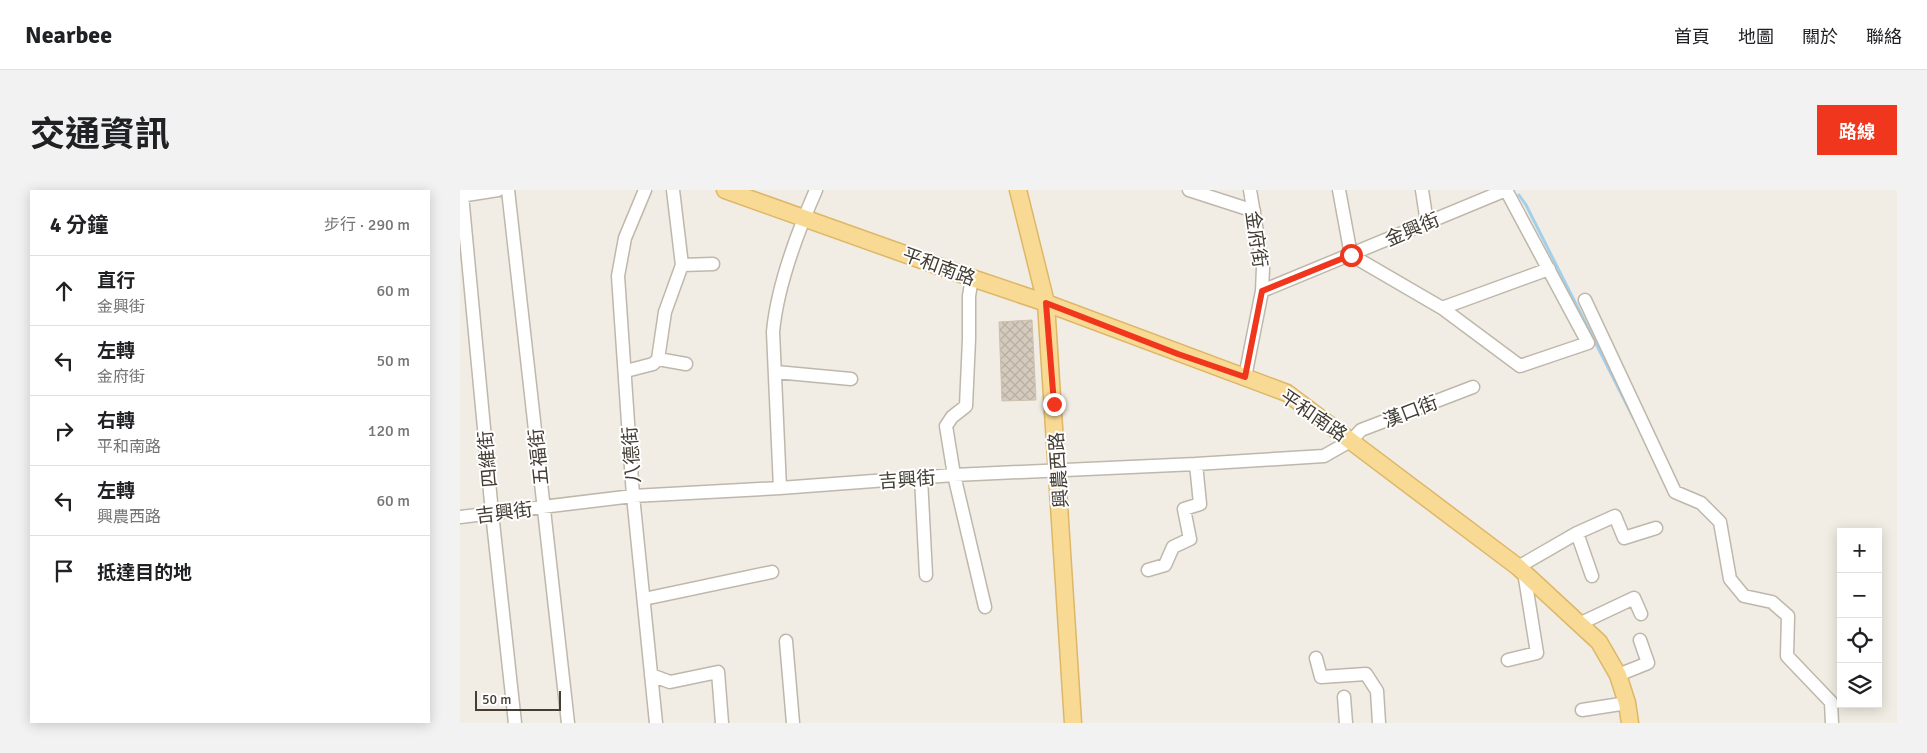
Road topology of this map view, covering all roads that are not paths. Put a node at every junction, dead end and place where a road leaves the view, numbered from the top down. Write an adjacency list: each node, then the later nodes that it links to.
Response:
1 (498, 190): 13 (street)
2 (508, 190): 40 (street, 五福街)
3 (645, 190): 28 (street, 八德街)
4 (673, 190): 19 (street)
5 (725, 190): 15 (main road, 平和南路)
6 (816, 190): 15 (street)
7 (1018, 190): 24 (main road, 興農西路)
8 (1189, 190): 14 (street)
9 (1250, 190): 14 (street, 金府街)
10 (1339, 190): 17 (street)
11 (1422, 190): 16 (street)
12 (1506, 190): 16 (street, 金興街); 20 (street)
13 (461, 196): 41 (street, 四維街)
14 (1254, 211): 22 (street, 金府街)
15 (804, 217): 21 (main road, 平和南路); 29 (street)
16 (1427, 223): 17 (street, 金興街)
17 (1351, 255): 22 (street, 金興街); 25 (street)
18 (713, 264): 19 (street)
19 (682, 265): 26 (street)
20 (1549, 269): 25 (street); 25 (street)
21 (972, 278): 24 (main road, 平和南路); 36 (street)
22 (1262, 291): 30 (street, 金府街)
23 (1585, 300): 72 (street)
24 (1046, 303): 30 (main road, 平和南路); 35 (main road, 興農西路)
25 (1442, 308)
26 (658, 359): 27 (street); 28 (street)
27 (686, 364)
28 (626, 371): 39 (street, 八德街)
29 (776, 372): 31 (street); 38 (street)
30 (1245, 377): 33 (main road, 平和南路)
31 (850, 379)
32 (1473, 387): 33 (street, 漢口街)
33 (1352, 440): 34 (street, 吉興街); 45 (main road, 平和南路)
34 (1196, 464): 35 (street, 吉興街); 46 (street)
35 (1058, 470): 36 (street, 吉興街); 68 (main road, 興農西路)
36 (954, 475): 37 (street, 吉興街); 51 (street)
37 (921, 478): 38 (street, 吉興街); 48 (street)
38 (780, 488): 39 (street, 吉興街)
39 (634, 496): 40 (street, 吉興街); 50 (street, 八德街)
40 (543, 507): 41 (street, 吉興街); 64 (street, 五福街)
41 (492, 513): 42 (street, 吉興街); 63 (street, 四維街)
42 (460, 517)
43 (1656, 528): 44 (street)
44 (1577, 533): 45 (street); 49 (street)
45 (1521, 569): 53 (main road, 平和南路); 57 (street)
46 (1148, 570)
47 (772, 572): 50 (street)
48 (926, 575)
49 (1592, 576)
50 (644, 599): 59 (street, 八德街)
51 (984, 608)
52 (1641, 614): 53 (street)
53 (1579, 624): 58 (main road, 平和南路)
54 (1640, 640): 58 (street)
55 (786, 641): 67 (street)
56 (1316, 658): 70 (street)
57 (1508, 660)
58 (1618, 675): 61 (main road, 平和南路)
59 (651, 676): 65 (street, 八德街); 66 (street)
60 (1344, 697): 69 (street)
61 (1628, 703): 62 (street); 71 (main road, 平和南路)
62 (1582, 710)
63 (514, 723)
64 (568, 723)
65 (656, 723)
66 (722, 723)
67 (793, 723)
68 (1074, 723)
69 (1346, 723)
70 (1379, 723)
71 (1630, 723)
72 (1832, 723)

